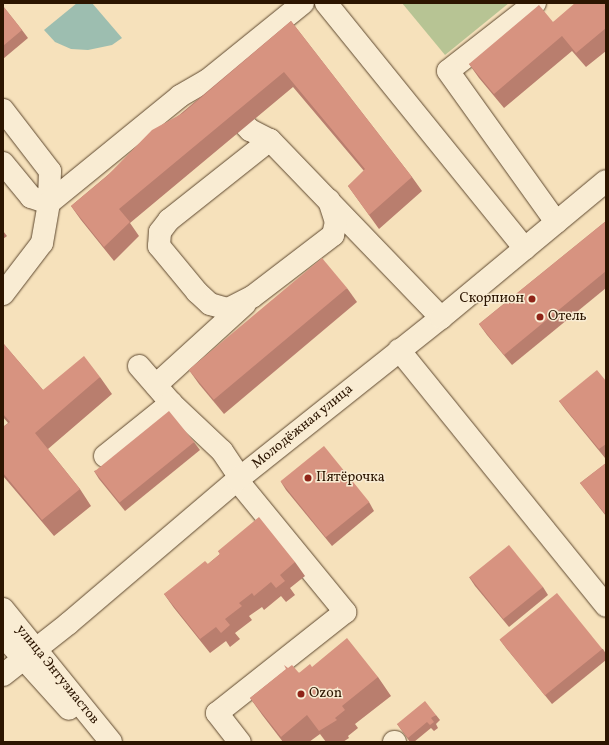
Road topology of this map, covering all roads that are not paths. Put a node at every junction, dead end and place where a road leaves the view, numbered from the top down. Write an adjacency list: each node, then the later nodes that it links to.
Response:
1 (303, 3): 10 (street)
2 (326, 3): 12 (street)
3 (535, 3): 11 (street)
4 (3, 110): 10 (street)
5 (246, 126): 6 (street)
6 (270, 140): 9 (street); 14 (street)
7 (3, 163): 10 (street)
8 (606, 181): 11 (street, Молодёжная улица)
9 (329, 200): 14 (street); 15 (street)
10 (49, 204): 13 (street)
11 (556, 222): 12 (street, Молодёжная улица)
12 (525, 249): 15 (street, Молодёжная улица)
13 (3, 294)
14 (252, 297): 18 (street)
15 (441, 318): 16 (street, Молодёжная улица)
16 (399, 350): 21 (street, Молодёжная улица); 22 (street)
17 (139, 366): 18 (street)
18 (156, 385): 19 (street)
19 (171, 403): 20 (street); 21 (street)
20 (106, 456)
21 (238, 479): 25 (street, Молодёжная улица); 29 (street)
22 (606, 606)
23 (3, 609): 25 (street, улица Энтузиастов)
24 (3, 636): 25 (street)
25 (30, 653): 26 (street, Молодёжная улица); 27 (street); 28 (street, улица Энтузиастов)
26 (3, 675)
27 (96, 742)
28 (111, 742)
29 (240, 742)

